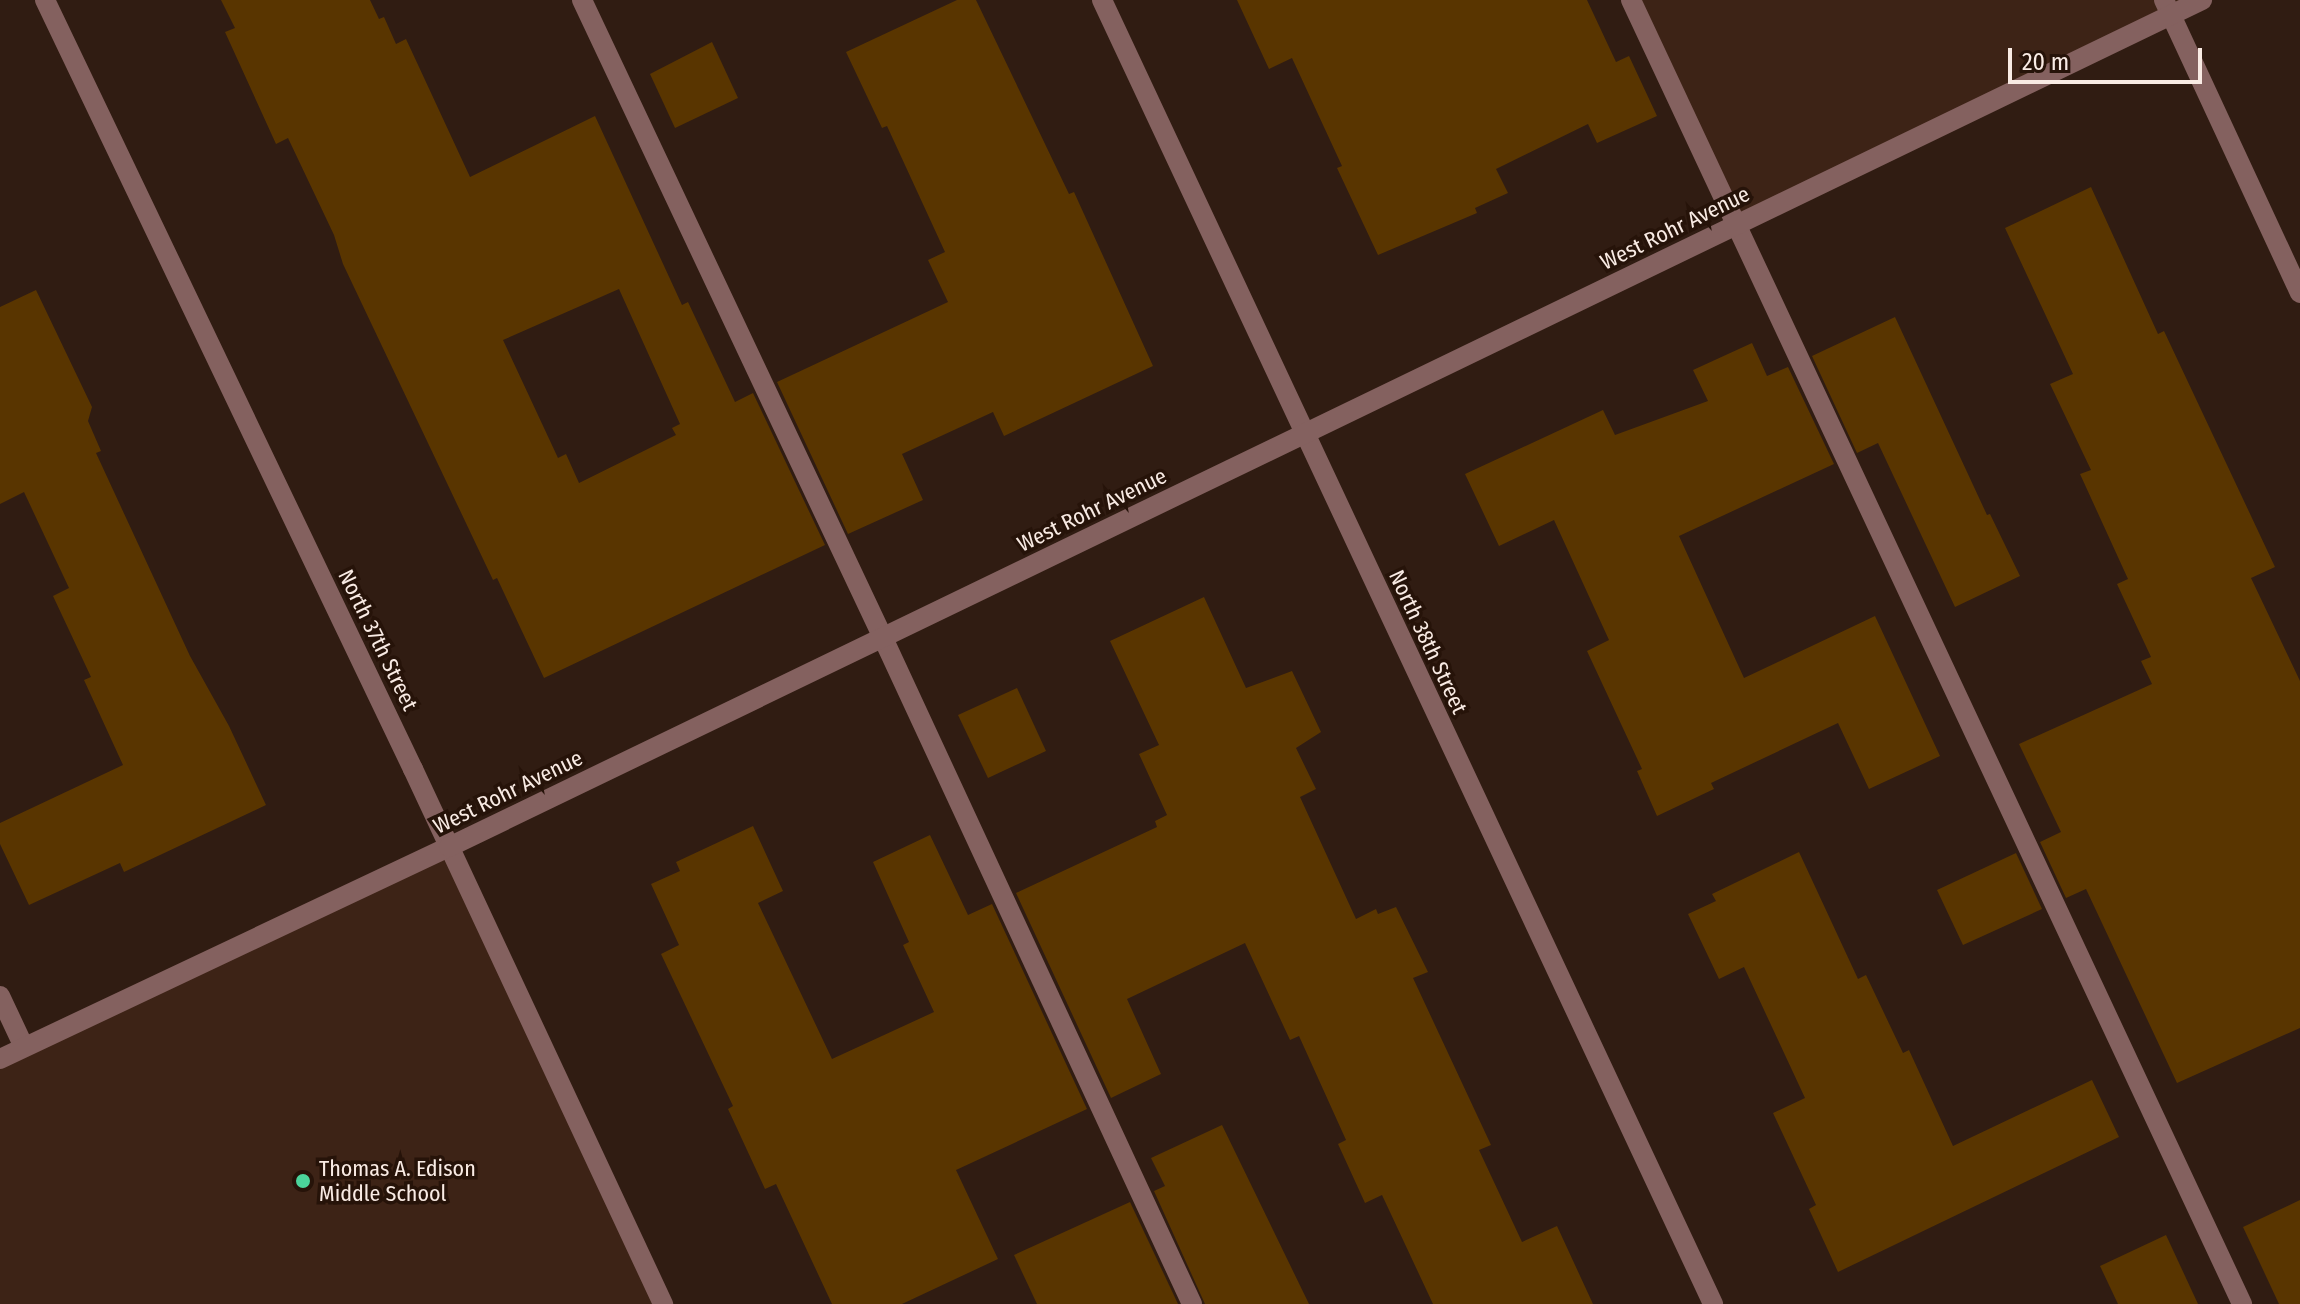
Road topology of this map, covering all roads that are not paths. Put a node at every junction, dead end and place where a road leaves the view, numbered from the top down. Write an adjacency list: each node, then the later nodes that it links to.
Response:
1 (45, 0): 11 (street, North 37th Street)
2 (582, 0): 10 (street)
3 (1102, 0): 9 (street, North 38th Street)
4 (1631, 0): 7 (street)
5 (2202, 0): 6 (street, West Rohr Avenue)
6 (2168, 7): 7 (street, West Rohr Avenue); 8 (street)
7 (1736, 226): 9 (street, West Rohr Avenue); 18 (street)
8 (2300, 293)
9 (1304, 434): 10 (street, West Rohr Avenue); 17 (street, North 38th Street)
10 (883, 638): 11 (street, West Rohr Avenue); 16 (street)
11 (449, 847): 13 (street, West Rohr Avenue); 15 (street, North 37th Street)
12 (0, 996): 13 (street)
13 (24, 1047): 14 (street, West Rohr Avenue)
14 (0, 1059)
15 (663, 1304)
16 (1192, 1304)
17 (1713, 1304)
18 (2242, 1304)

